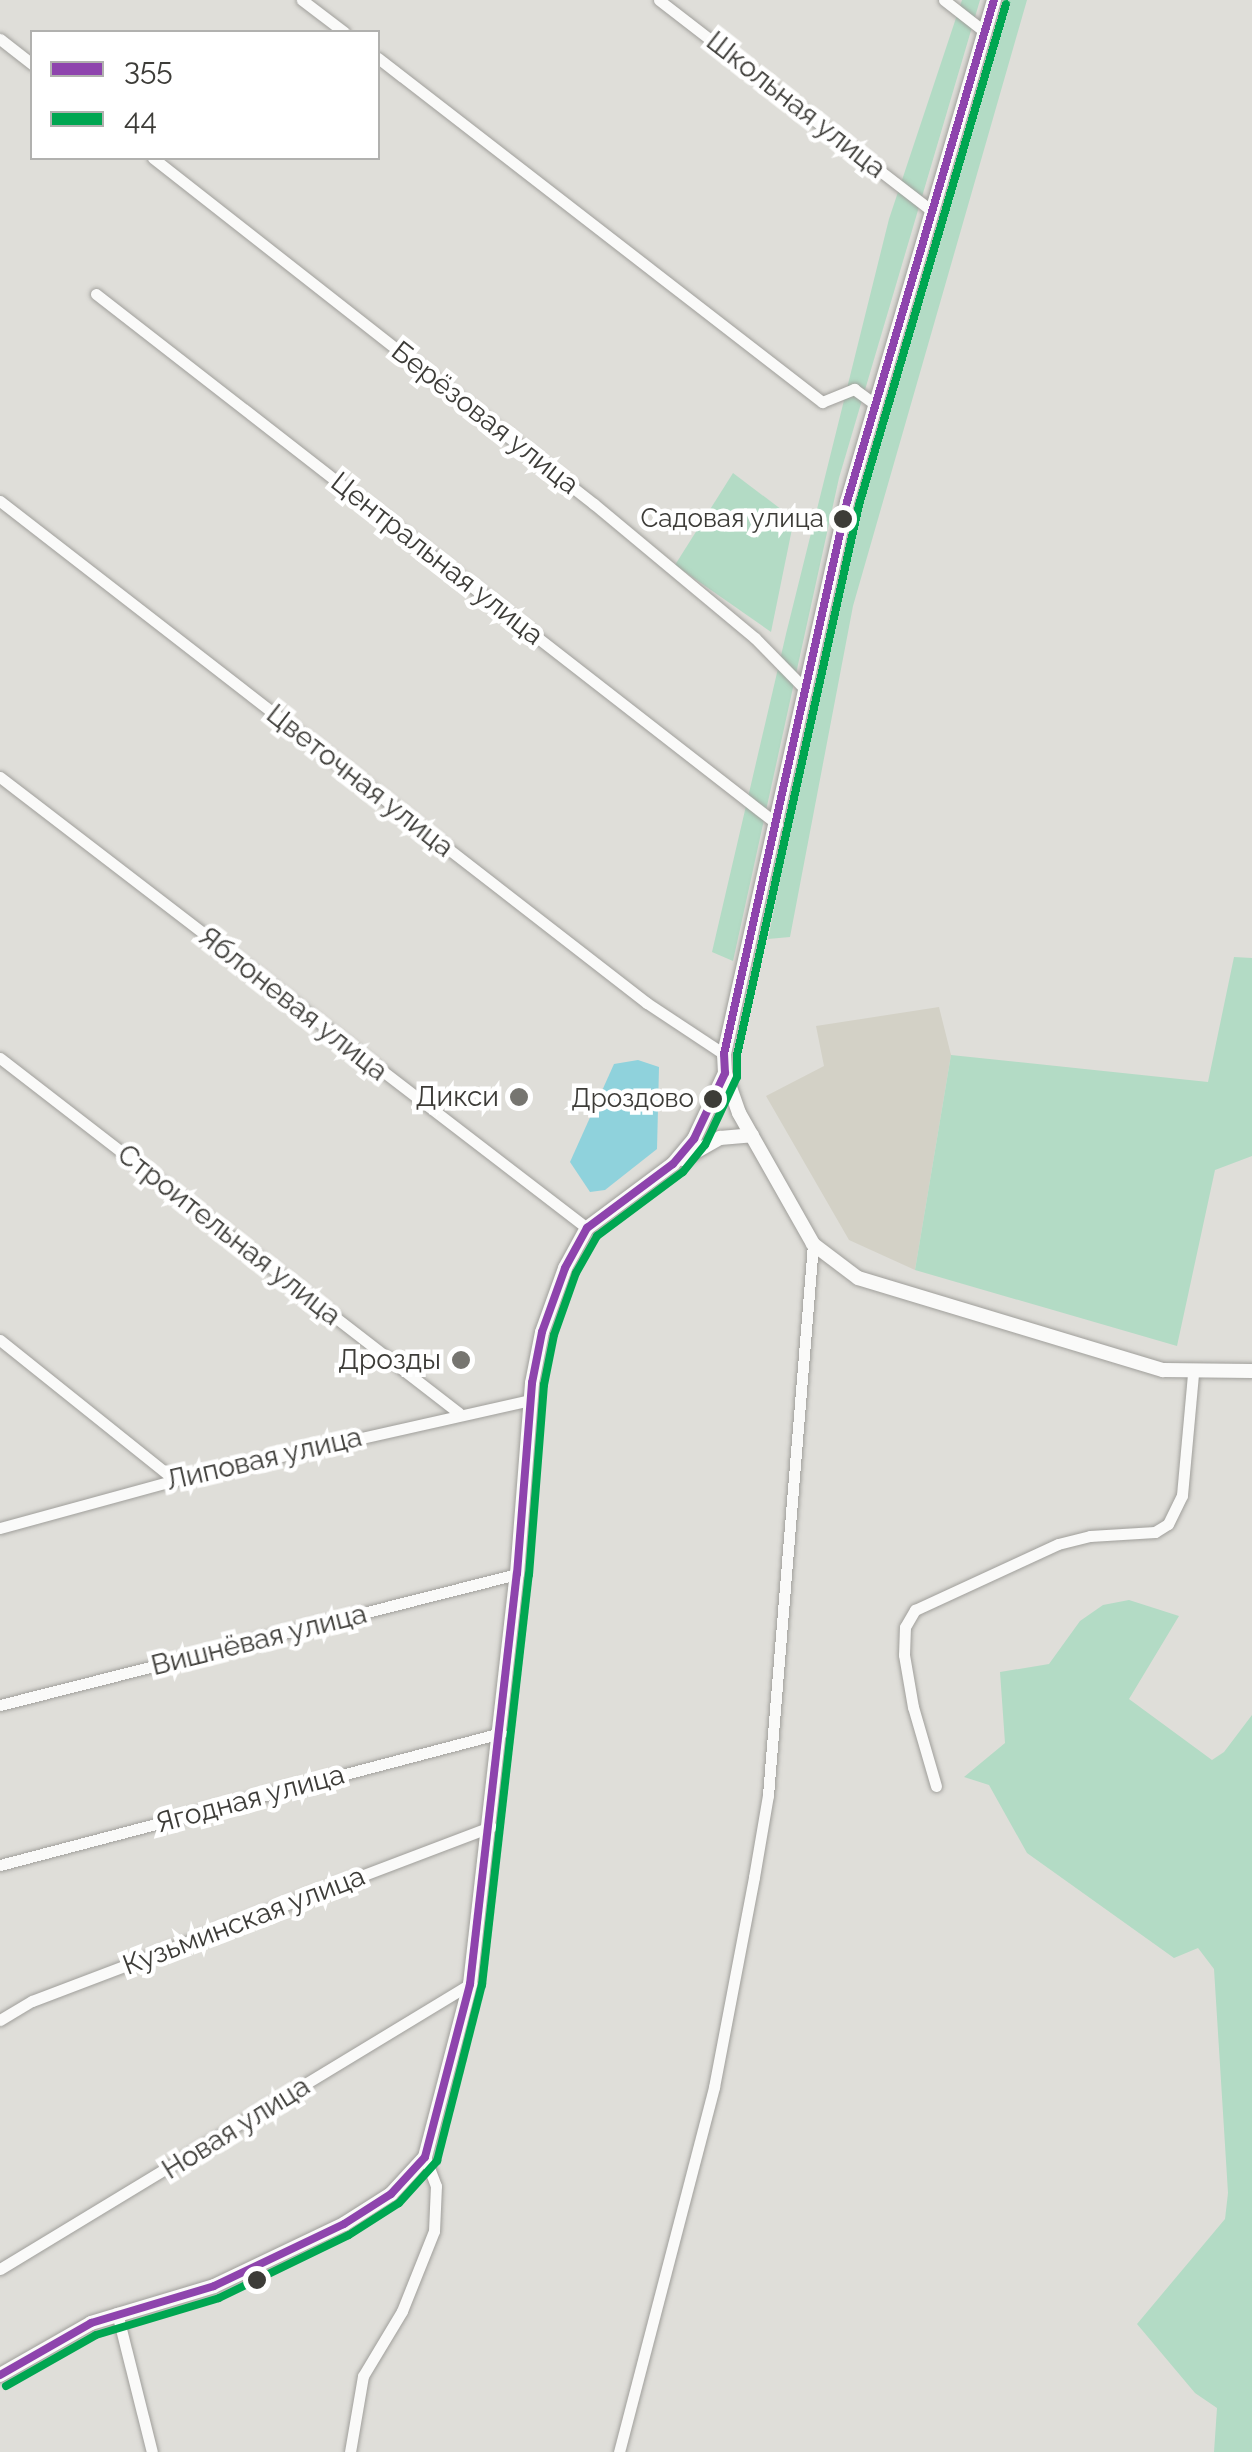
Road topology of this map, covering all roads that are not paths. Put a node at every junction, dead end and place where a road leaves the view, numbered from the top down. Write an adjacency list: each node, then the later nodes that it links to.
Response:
1 (302, 0): 5 (street)
2 (660, 0): 11 (street, Школьная улица)
3 (944, 0): 6 (street)
4 (994, 0): 6 (street)
5 (341, 30)
6 (984, 32): 11 (street)
7 (0, 40): 9 (street)
8 (380, 60): 13 (street)
9 (30, 62)
10 (156, 160): 15 (street, Берёзовая улица)
11 (932, 211): 13 (street)
12 (96, 294): 17 (street, Центральная улица)
13 (876, 405): 15 (street)
14 (0, 502): 18 (street, Цветочная улица)
15 (806, 690): 17 (street)
16 (0, 777): 23 (street, Яблоневая улица)
17 (778, 824): 18 (street)
18 (724, 1054): 20 (street)
19 (0, 1058): 29 (street, Строительная улица)
20 (725, 1073): 21 (street); 22 (street)
21 (752, 1135): 22 (street); 24 (street)
22 (673, 1164): 23 (street)
23 (587, 1228): 28 (street)
24 (813, 1244): 27 (street); 46 (street)
25 (0, 1340): 30 (street)
26 (1252, 1371): 27 (street)
27 (1193, 1373): 35 (street)
28 (531, 1400): 29 (street, Липовая улица); 32 (street)
29 (459, 1413): 30 (street, Липовая улица)
30 (175, 1480): 31 (street, Липовая улица)
31 (0, 1528)
32 (517, 1574): 33 (street, Вишнёвая улица); 34 (street)
33 (0, 1705)
34 (501, 1734): 36 (street); 37 (street, Ягодная улица)
35 (936, 1786)
36 (491, 1827): 38 (street); 39 (street, Кузьминская улица)
37 (0, 1865)
38 (470, 1984): 40 (street); 41 (street, Новая улица)
39 (0, 2020)
40 (426, 2157): 42 (street); 45 (street)
41 (0, 2269)
42 (117, 2313): 43 (street); 44 (street)
43 (0, 2375)
44 (152, 2452)
45 (350, 2452)
46 (619, 2452)

